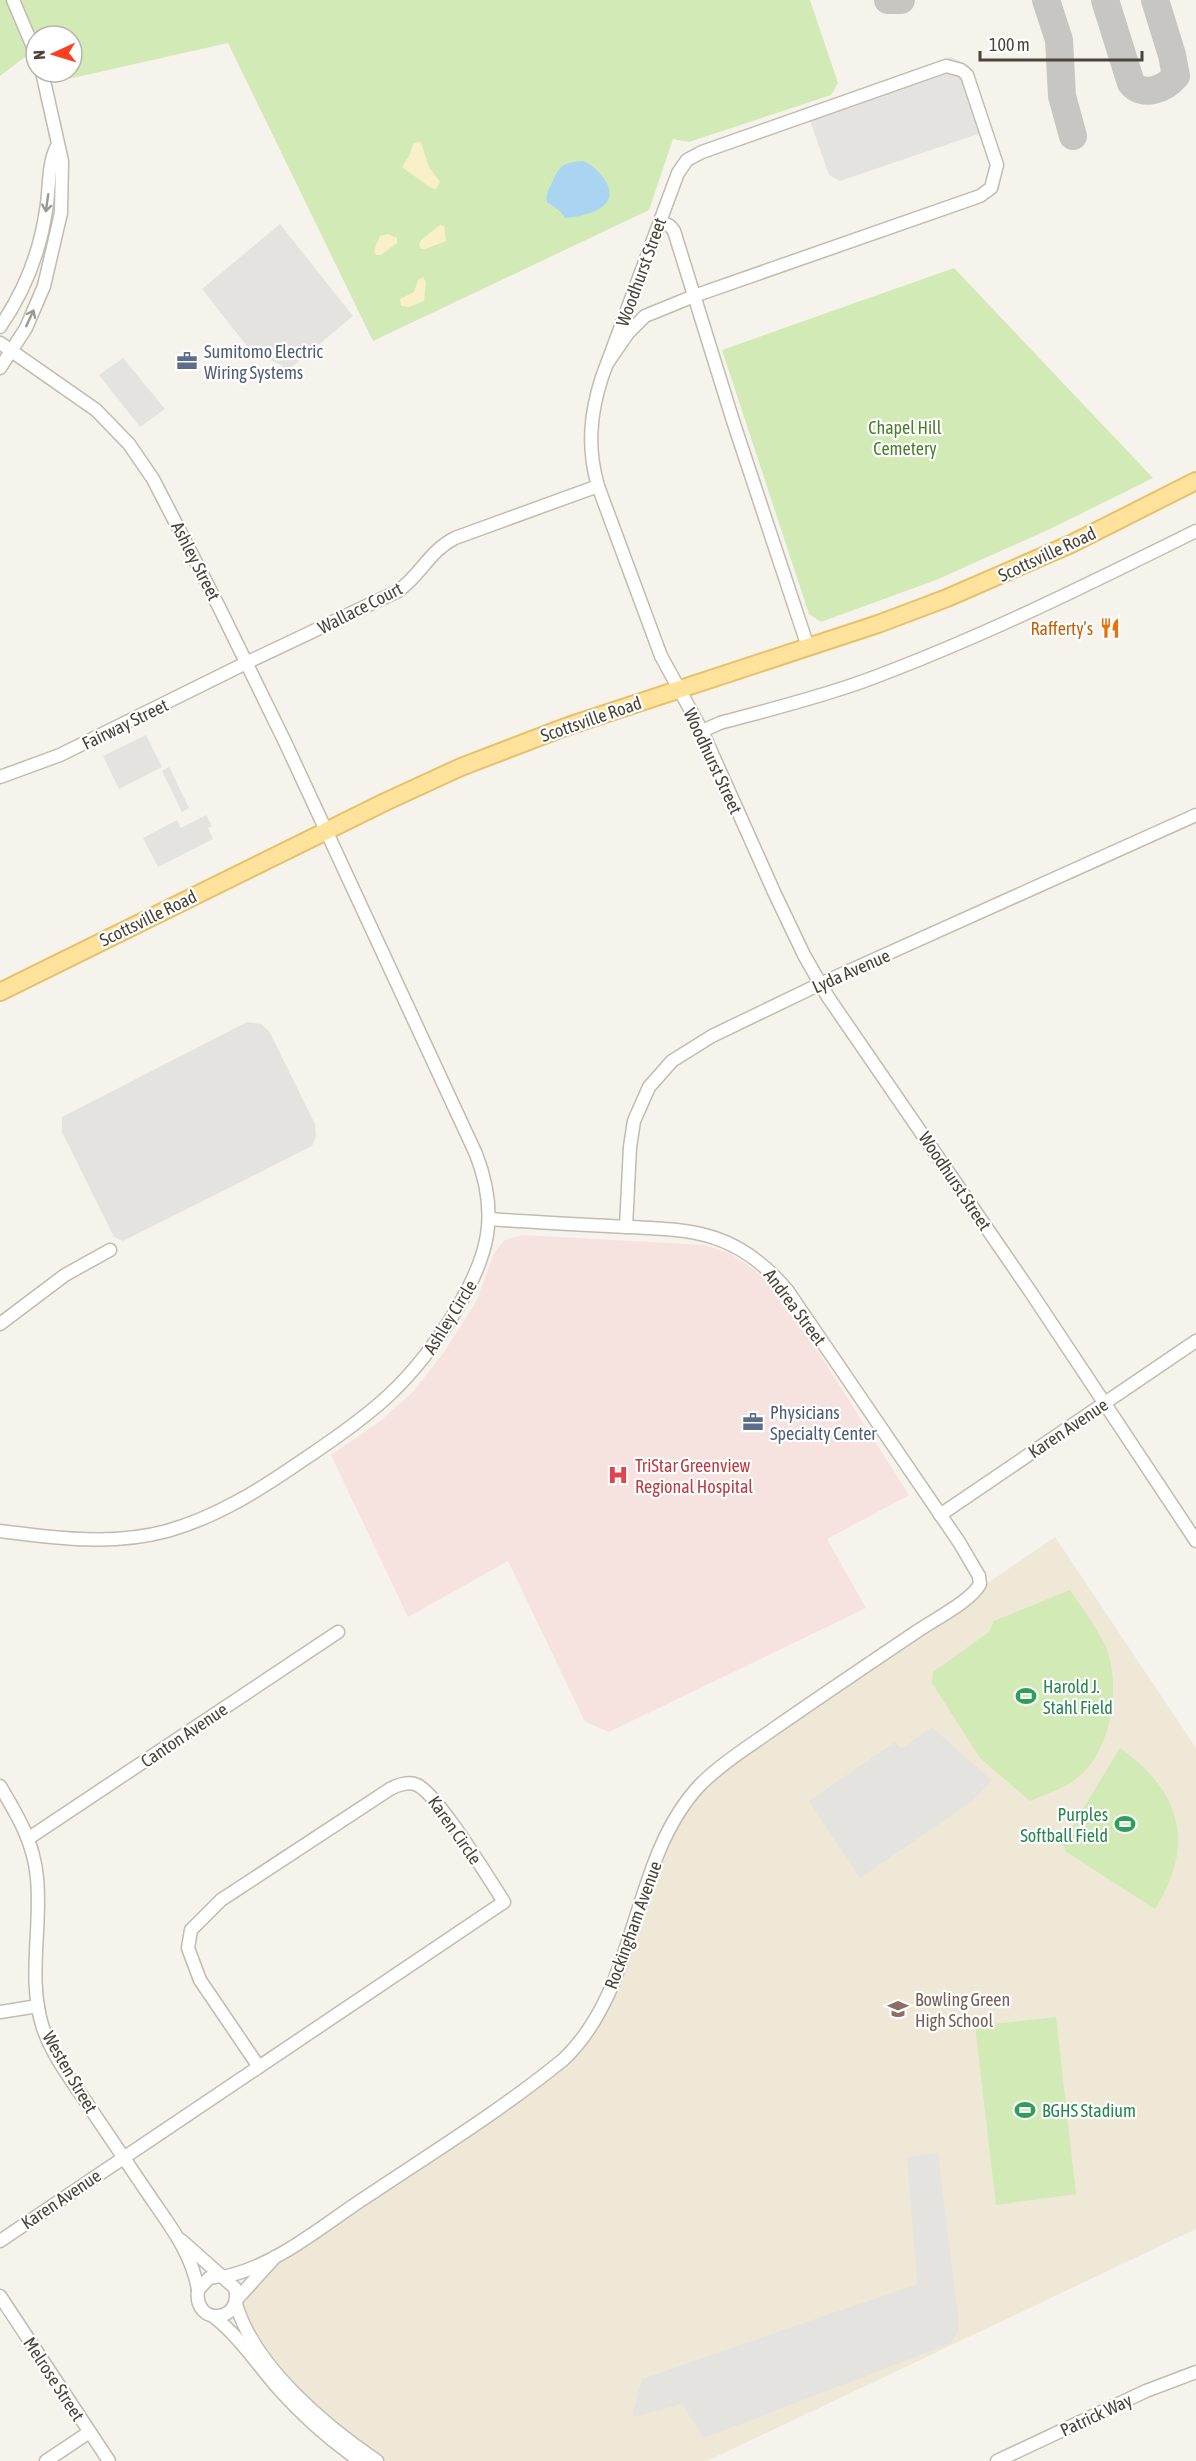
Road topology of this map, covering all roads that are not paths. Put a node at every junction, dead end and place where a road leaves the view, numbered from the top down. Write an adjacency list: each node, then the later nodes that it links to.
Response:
1 (13, 0): 2 (street)
2 (24, 26)
3 (46, 84): 4 (street)
4 (57, 146): 7 (street, one-way to 7); 9 (street, one-way to 4)
5 (660, 221): 6 (street); 6 (street, Woodhurst Street); 10 (street, Woodhurst Street)
6 (694, 296): 10 (street); 15 (street)
7 (0, 327)
8 (0, 343): 9 (street, Ashley Street)
9 (11, 351): 11 (street); 16 (street, Ashley Street)
10 (608, 362): 13 (street, Woodhurst Street)
11 (0, 368)
12 (1196, 481): 15 (main road, Scottsville Road)
13 (598, 486): 16 (street, Wallace Court); 17 (street, Woodhurst Street)
14 (1196, 531): 18 (street)
15 (808, 647): 17 (main road, Scottsville Road)
16 (246, 663): 19 (street, Fairway Street); 21 (street, Ashley Street)
17 (678, 689): 18 (street, Woodhurst Street); 21 (main road, Scottsville Road)
18 (702, 731): 22 (street, Woodhurst Street)
19 (0, 777)
20 (1196, 815): 22 (street, Lyda Avenue)
21 (325, 831): 23 (main road, Scottsville Road); 24 (street, Ashley Circle)
22 (820, 984): 25 (street, Lyda Avenue); 29 (street, Woodhurst Street)
23 (0, 992)
24 (489, 1219): 25 (street, Andrea Street); 31 (street, Ashley Circle)
25 (626, 1227): 30 (street, Andrea Street)
26 (110, 1250): 27 (street)
27 (0, 1324)
28 (1196, 1341): 29 (street, Karen Avenue)
29 (1104, 1403): 30 (street, Karen Avenue); 32 (street, Woodhurst Street)
30 (940, 1515): 33 (street, Andrea Street)
31 (0, 1531)
32 (1196, 1541)
33 (980, 1584): 43 (street, Rockingham Avenue)
34 (338, 1632): 36 (street, Canton Avenue)
35 (0, 1786): 36 (street, Westen Street)
36 (29, 1838): 37 (street, Westen Street)
37 (38, 2006): 38 (street); 40 (street, Westen Street)
38 (0, 2012)
39 (259, 2067): 39 (street, Karen Circle); 40 (street, Karen Circle)
40 (123, 2157): 41 (street, Westen Street); 42 (street, Karen Avenue)
41 (177, 2235): 44 (street, Westen Street); 45 (street, Westen Street)
42 (0, 2241)
43 (275, 2256): 44 (street, Rockingham Avenue); 47 (street, Rockingham Avenue)
44 (221, 2276): 45 (street); 47 (street)
45 (198, 2290): 48 (street)
46 (0, 2296): 50 (street, Melrose Street)
47 (236, 2302): 48 (street); 54 (street)
48 (213, 2316): 53 (street)
49 (1196, 2372): 55 (street, Patrick Way)
50 (88, 2433): 51 (street); 52 (street, Melrose Street)
51 (46, 2461)
52 (109, 2461)
53 (360, 2461)
54 (377, 2461)
55 (997, 2461)

